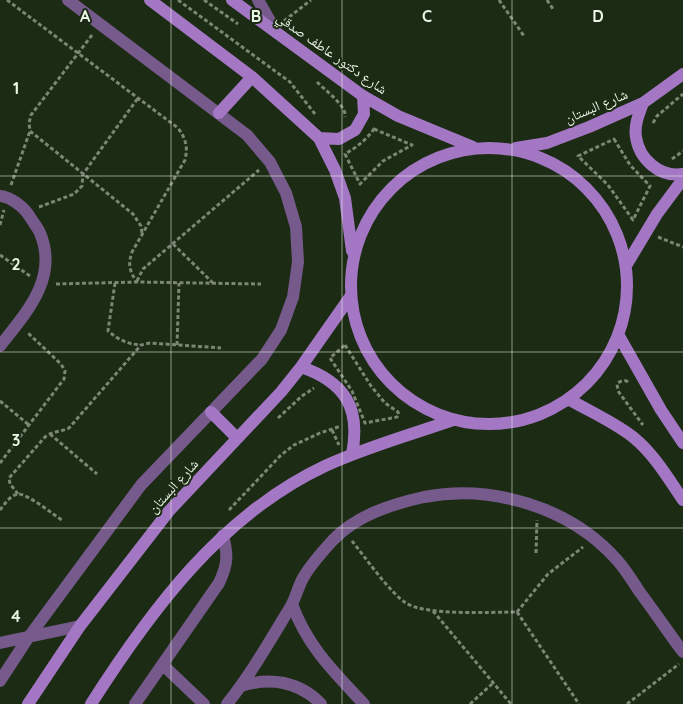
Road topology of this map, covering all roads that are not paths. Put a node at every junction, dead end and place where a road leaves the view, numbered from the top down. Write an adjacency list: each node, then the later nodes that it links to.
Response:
1 (68, 0): 10 (street)
2 (150, 0): 7 (street)
3 (232, 0): 5 (street, شارع دكتور عاطف صدقي)
4 (258, 0): 5 (street)
5 (276, 33): 8 (street, شارع دكتور عاطف صدقي)
6 (683, 74): 9 (street, شارع البستان)
7 (252, 77): 10 (street); 11 (street)
8 (363, 96): 11 (street); 12 (street, شارع دكتور عاطف صدقي)
9 (643, 103): 13 (street, شارع البستان); 14 (street)
10 (218, 113): 24 (street)
11 (319, 138): 17 (street)
12 (473, 147): 13 (street); 17 (street)
13 (514, 148): 18 (street)
14 (683, 174)
15 (683, 179): 18 (street)
16 (4, 196): 21 (street)
17 (353, 257): 19 (street)
18 (627, 264): 20 (street)
19 (350, 297): 22 (street, شارع البستان); 25 (street)
20 (619, 336): 23 (street); 27 (street)
21 (0, 346)
22 (301, 367): 26 (street, شارع البستان); 28 (street)
23 (570, 400): 25 (street); 29 (street)
24 (211, 412): 26 (street); 33 (street)
25 (453, 420): 28 (street)
26 (237, 438): 32 (street, شارع البستان)
27 (683, 443)
28 (352, 454): 30 (street)
29 (683, 500)
30 (222, 535): 36 (street); 40 (street)
31 (292, 604): 35 (street); 38 (street); 45 (street)
32 (80, 626): 33 (street); 39 (street, شارع البستان)
33 (28, 638): 34 (street); 37 (street)
34 (0, 643)
35 (683, 652)
36 (163, 665): 41 (street); 42 (street)
37 (0, 681)
38 (241, 686): 43 (street); 44 (street)
39 (28, 704)
40 (91, 704)
41 (134, 704)
42 (204, 704)
43 (227, 704)
44 (321, 704)
45 (364, 704)

